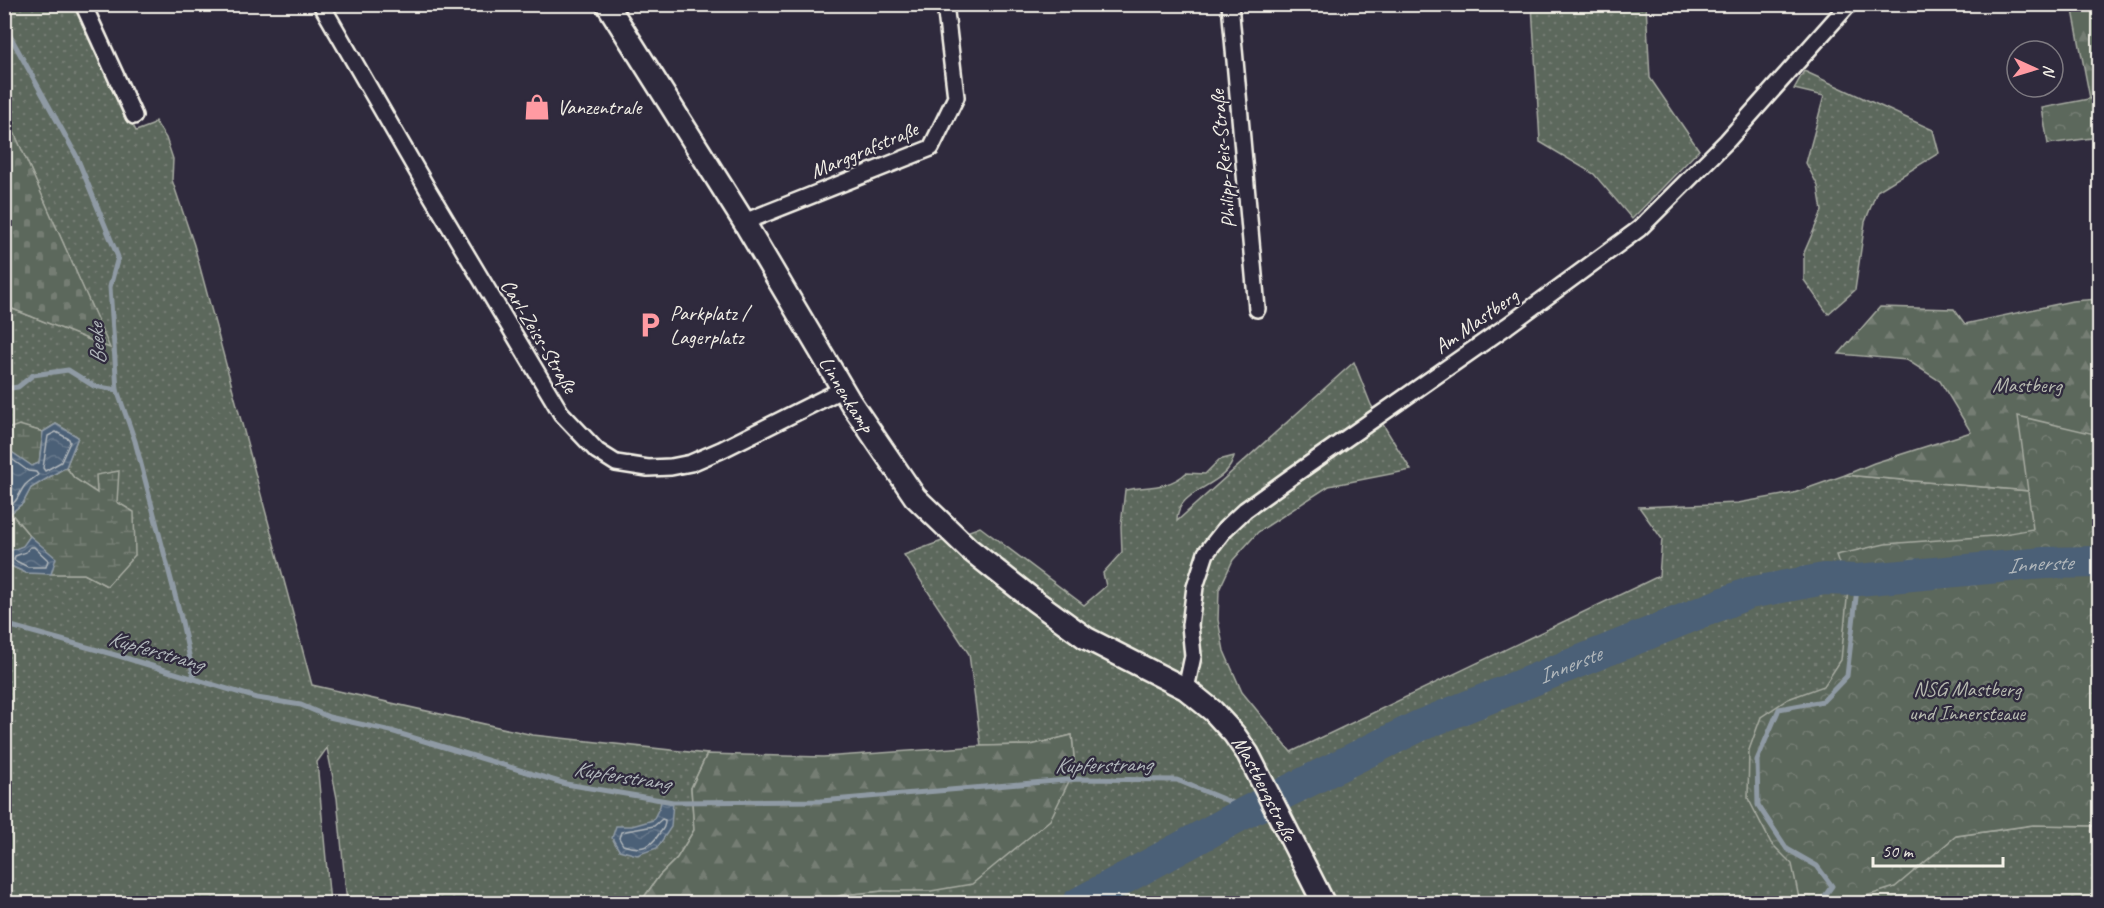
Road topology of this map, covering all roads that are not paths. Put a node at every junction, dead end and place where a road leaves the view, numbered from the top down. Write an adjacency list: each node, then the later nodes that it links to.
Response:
1 (83, 4): 7 (street)
2 (321, 4): 10 (street, Carl-Zeiss-Straße)
3 (607, 4): 8 (main road, Linnenkamp)
4 (945, 4): 8 (street, Marggrafstraße)
5 (1230, 4): 9 (street, Philipp-Reis-Straße)
6 (1849, 4): 11 (street, Am Mastberg)
7 (134, 116)
8 (744, 222): 10 (main road, Linnenkamp)
9 (1257, 309)
10 (843, 389): 11 (main road, Linnenkamp)
11 (1186, 689): 12 (main road, Mastbergstraße)
12 (1324, 903)

